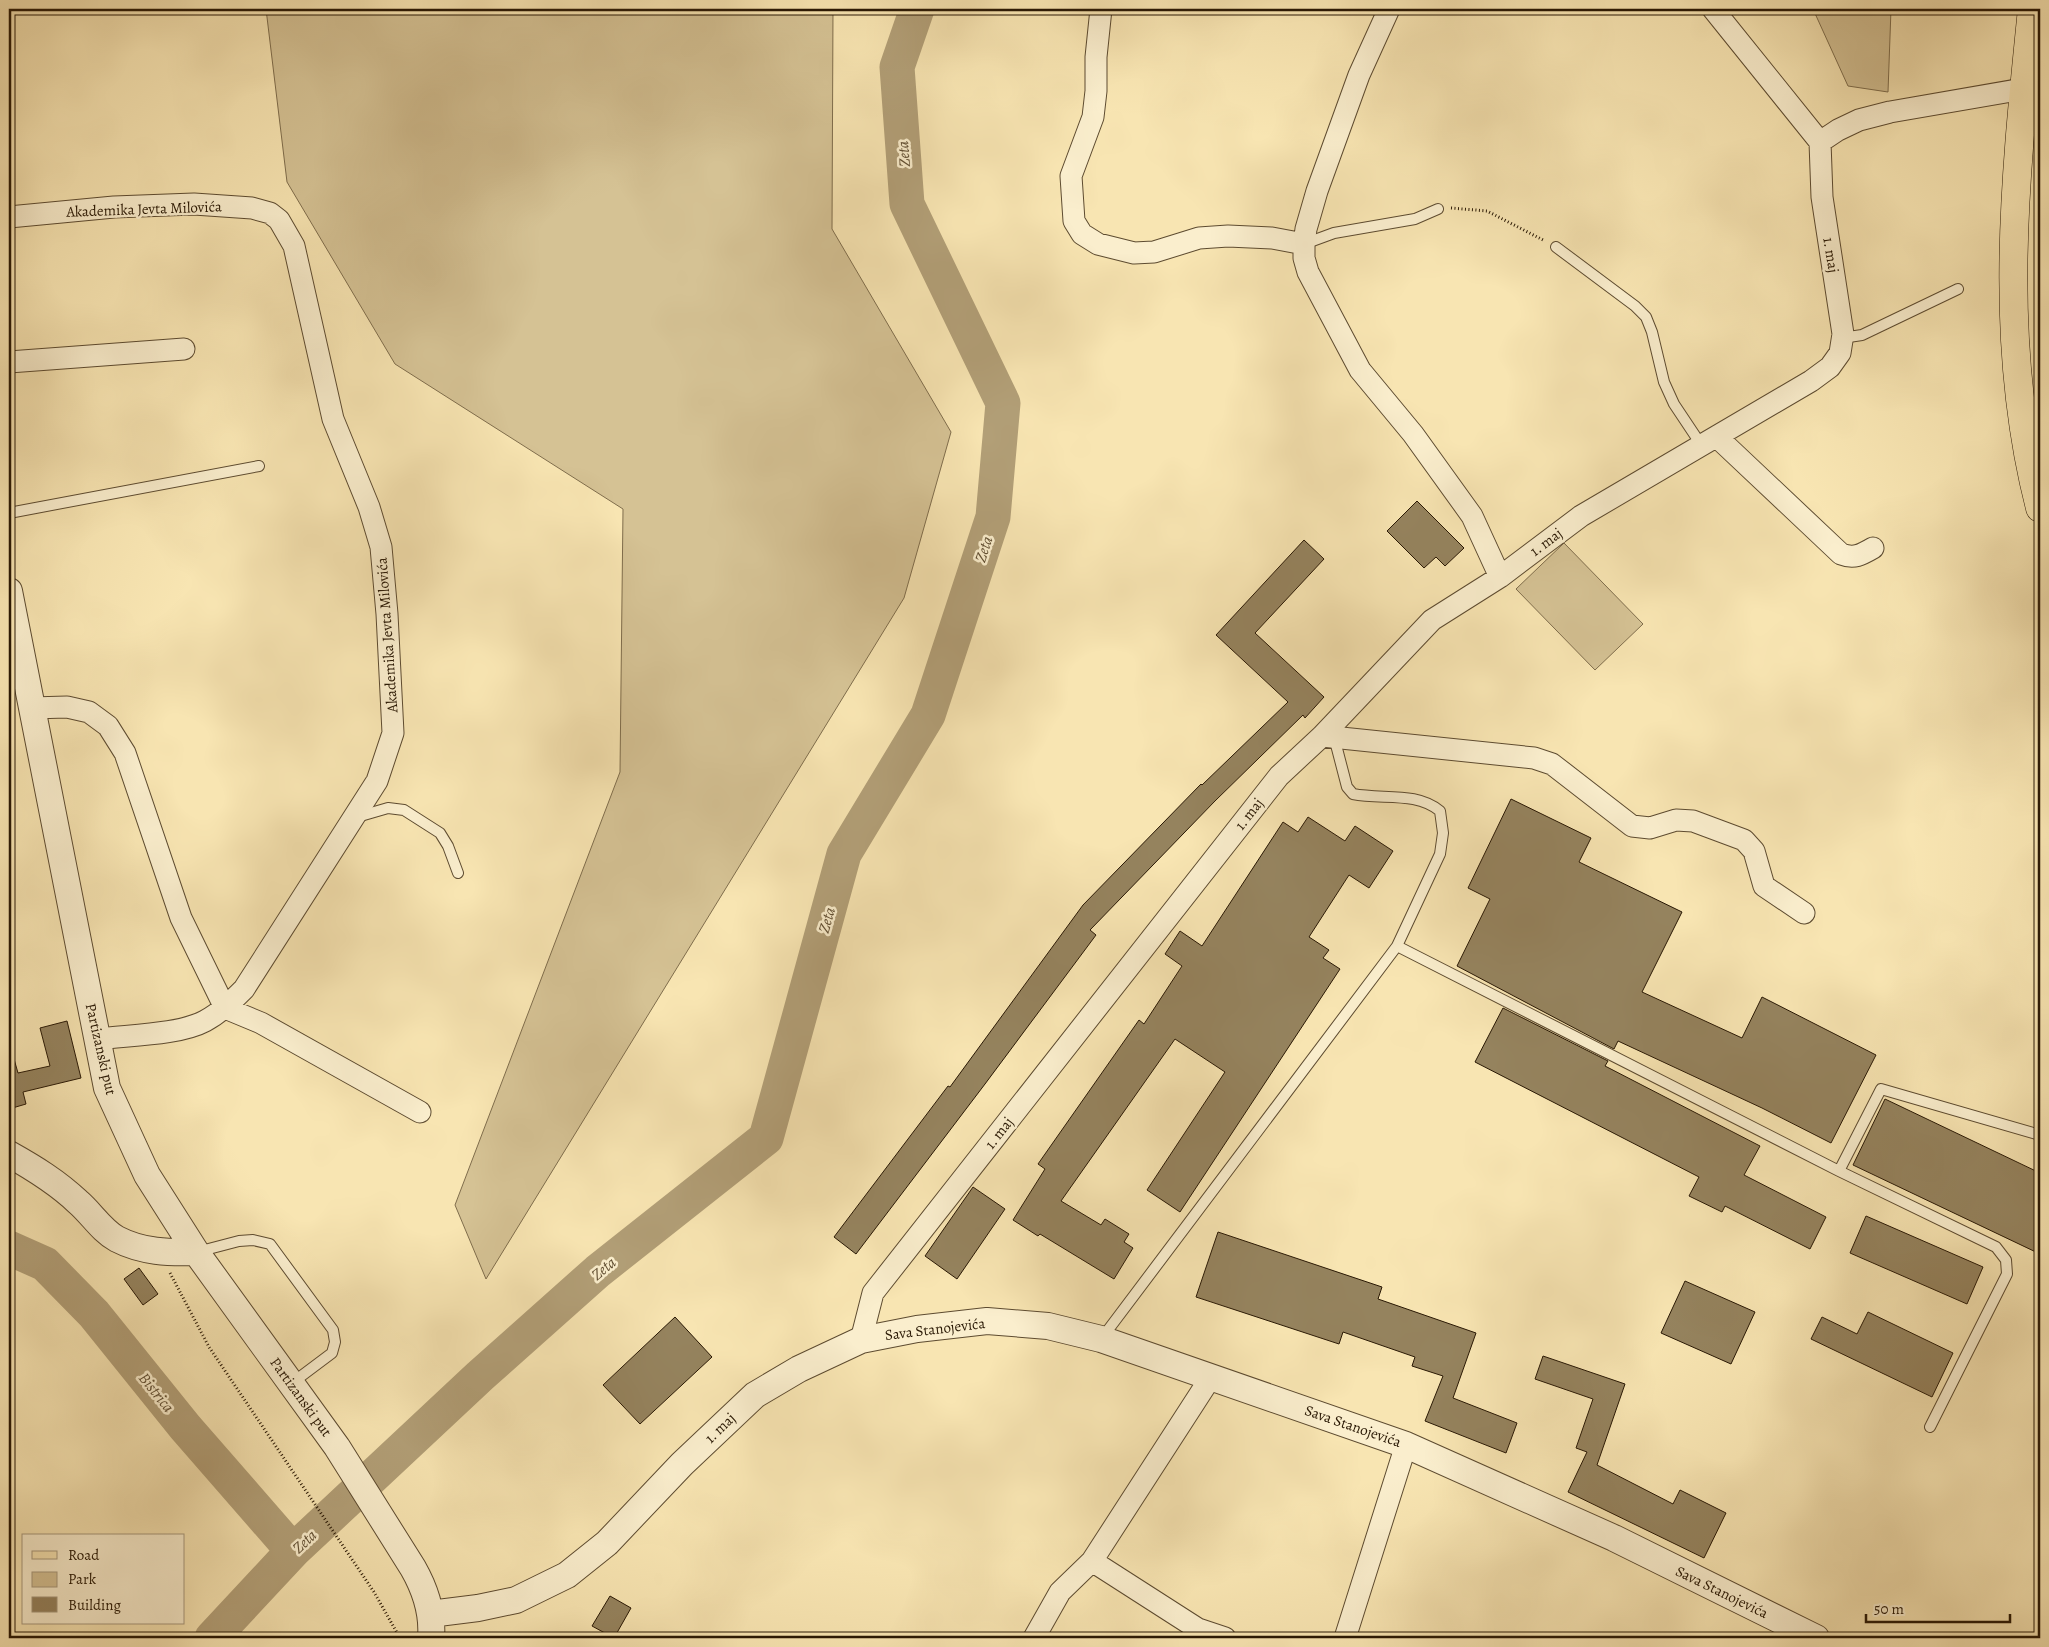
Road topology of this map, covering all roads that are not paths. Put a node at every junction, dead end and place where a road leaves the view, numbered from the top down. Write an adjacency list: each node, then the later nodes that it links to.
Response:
1 (1101, 9): 9 (street)
2 (1389, 9): 9 (street)
3 (1714, 9): 6 (street)
4 (2032, 9): 5 (main road)
5 (2032, 87): 6 (street); 17 (main road)
6 (1820, 142): 12 (street, 1. maj)
7 (1438, 209): 9 (lane)
8 (9, 217): 24 (street, Akademika Jevta Milovića)
9 (1304, 244): 20 (street)
10 (1556, 246): 15 (lane)
11 (1958, 289): 12 (lane)
12 (1842, 338): 15 (street, 1. maj)
13 (184, 349): 14 (street)
14 (9, 362)
15 (1710, 442): 19 (street); 20 (street, 1. maj)
16 (259, 466): 18 (lane)
17 (2040, 508)
18 (9, 513)
19 (1873, 548)
20 (1500, 577): 23 (street, 1. maj)
21 (9, 597): 22 (street, Partizanski put)
22 (31, 708): 28 (street); 29 (street, Partizanski put)
23 (1328, 737): 26 (street); 27 (lane); 36 (street, 1. maj)
24 (354, 818): 25 (lane); 28 (street, Akademika Jevta Milovića)
25 (458, 873)
26 (1804, 913)
27 (1397, 946): 33 (lane); 35 (lane)
28 (226, 1008): 29 (street, Akademika Jevta Milovića); 30 (street)
29 (98, 1039): 34 (street, Partizanski put)
30 (420, 1112)
31 (2040, 1135): 33 (lane)
32 (9, 1154): 34 (street)
33 (1838, 1171): 39 (lane)
34 (196, 1252): 38 (street, Partizanski put); 38 (lane)
35 (1101, 1338): 36 (street, Sava Stanojevića); 37 (street, Sava Stanojevića)
36 (861, 1340): 42 (street, 1. maj)
37 (1211, 1377): 40 (street, Sava Stanojevića); 41 (street)
38 (291, 1384): 42 (street, Partizanski put)
39 (1930, 1427)
40 (1406, 1445): 45 (street); 46 (street, Sava Stanojevića)
41 (1092, 1561): 43 (street); 44 (street)
42 (430, 1626)
43 (1034, 1638)
44 (1225, 1638)
45 (1345, 1638)
46 (1816, 1638)

